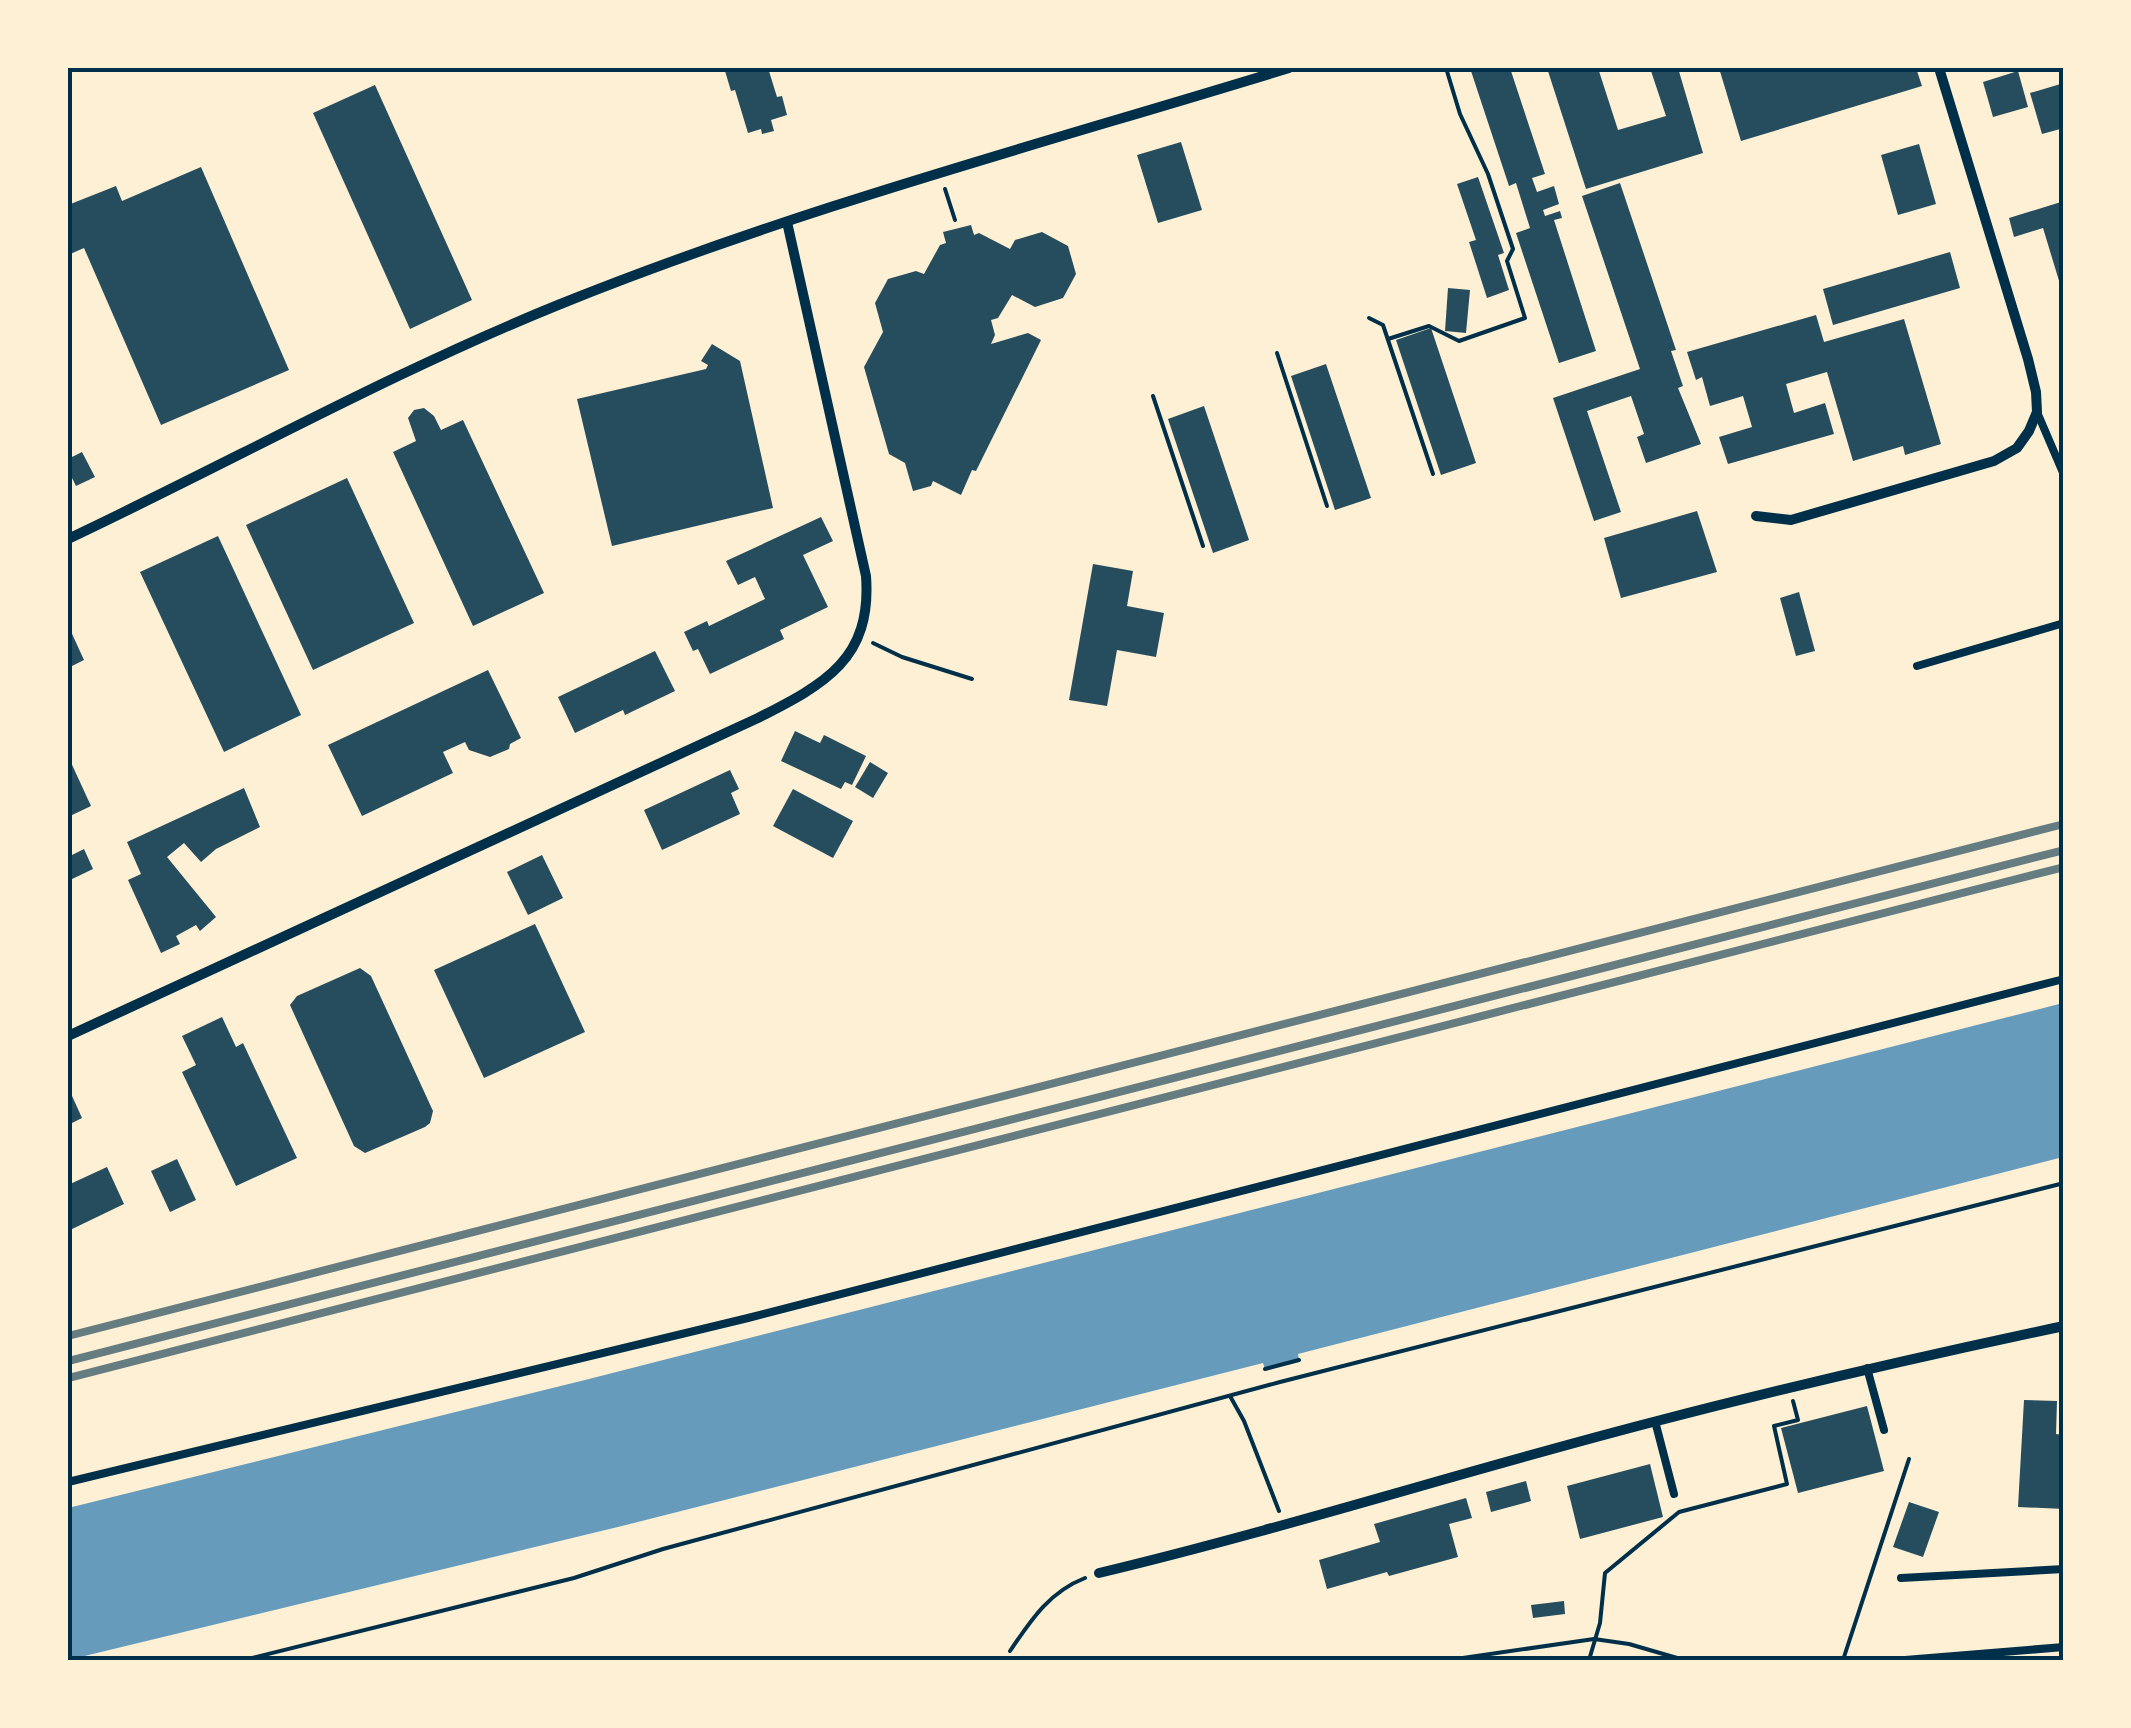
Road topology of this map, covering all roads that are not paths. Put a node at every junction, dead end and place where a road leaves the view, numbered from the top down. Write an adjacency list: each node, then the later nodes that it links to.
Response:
1 (1290, 68): 3 (street)
2 (1939, 68): 4 (street)
3 (787, 222): 7 (street); 11 (street)
4 (2037, 412): 5 (lane); 6 (street)
5 (2064, 475)
6 (1756, 516)
7 (68, 539)
8 (2064, 623): 9 (lane)
9 (1917, 666)
10 (2064, 978): 16 (lane)
11 (68, 1036)
12 (2064, 1326): 13 (street)
13 (1867, 1368): 14 (street); 15 (lane)
14 (1655, 1422): 17 (lane); 19 (street)
15 (1884, 1430)
16 (68, 1482)
17 (1674, 1494)
18 (2064, 1569): 20 (lane)
19 (1099, 1572)
20 (1901, 1578)
21 (2064, 1647): 22 (lane)
22 (1905, 1660)

